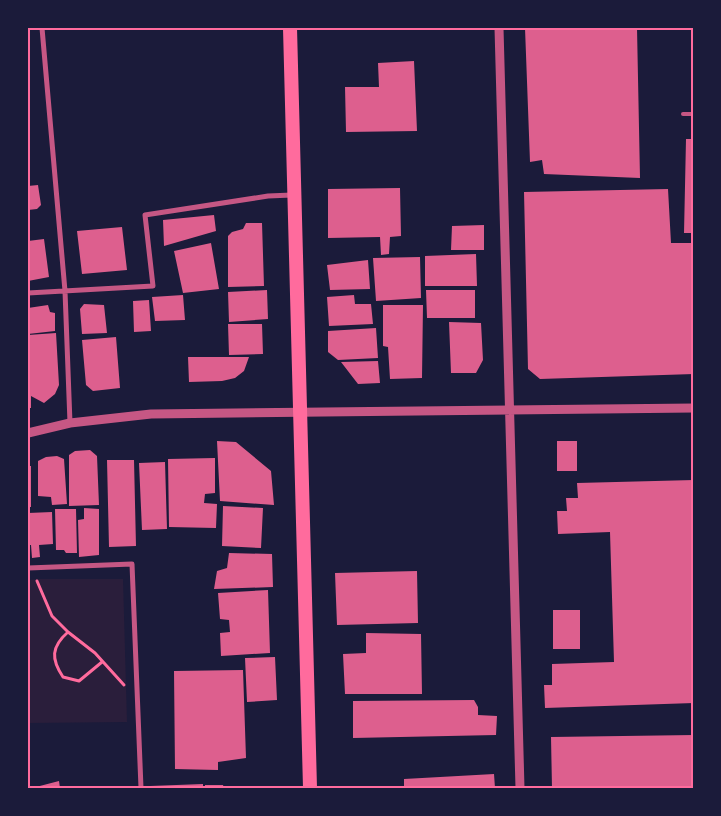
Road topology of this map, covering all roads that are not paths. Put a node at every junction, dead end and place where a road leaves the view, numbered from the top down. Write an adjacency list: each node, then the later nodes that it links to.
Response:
1 (42, 28): 7 (street)
2 (290, 28): 6 (highway)
3 (499, 28): 10 (street)
4 (683, 114): 5 (lane)
5 (694, 114)
6 (295, 195): 7 (street); 11 (highway)
7 (65, 291): 8 (street); 12 (street)
8 (28, 293)
9 (694, 408): 10 (street)
10 (508, 410): 11 (street); 17 (street)
11 (300, 412): 12 (street); 16 (highway)
12 (70, 423): 13 (street)
13 (28, 432)
14 (28, 568): 15 (street)
15 (141, 788)
16 (310, 788)
17 (520, 788)

